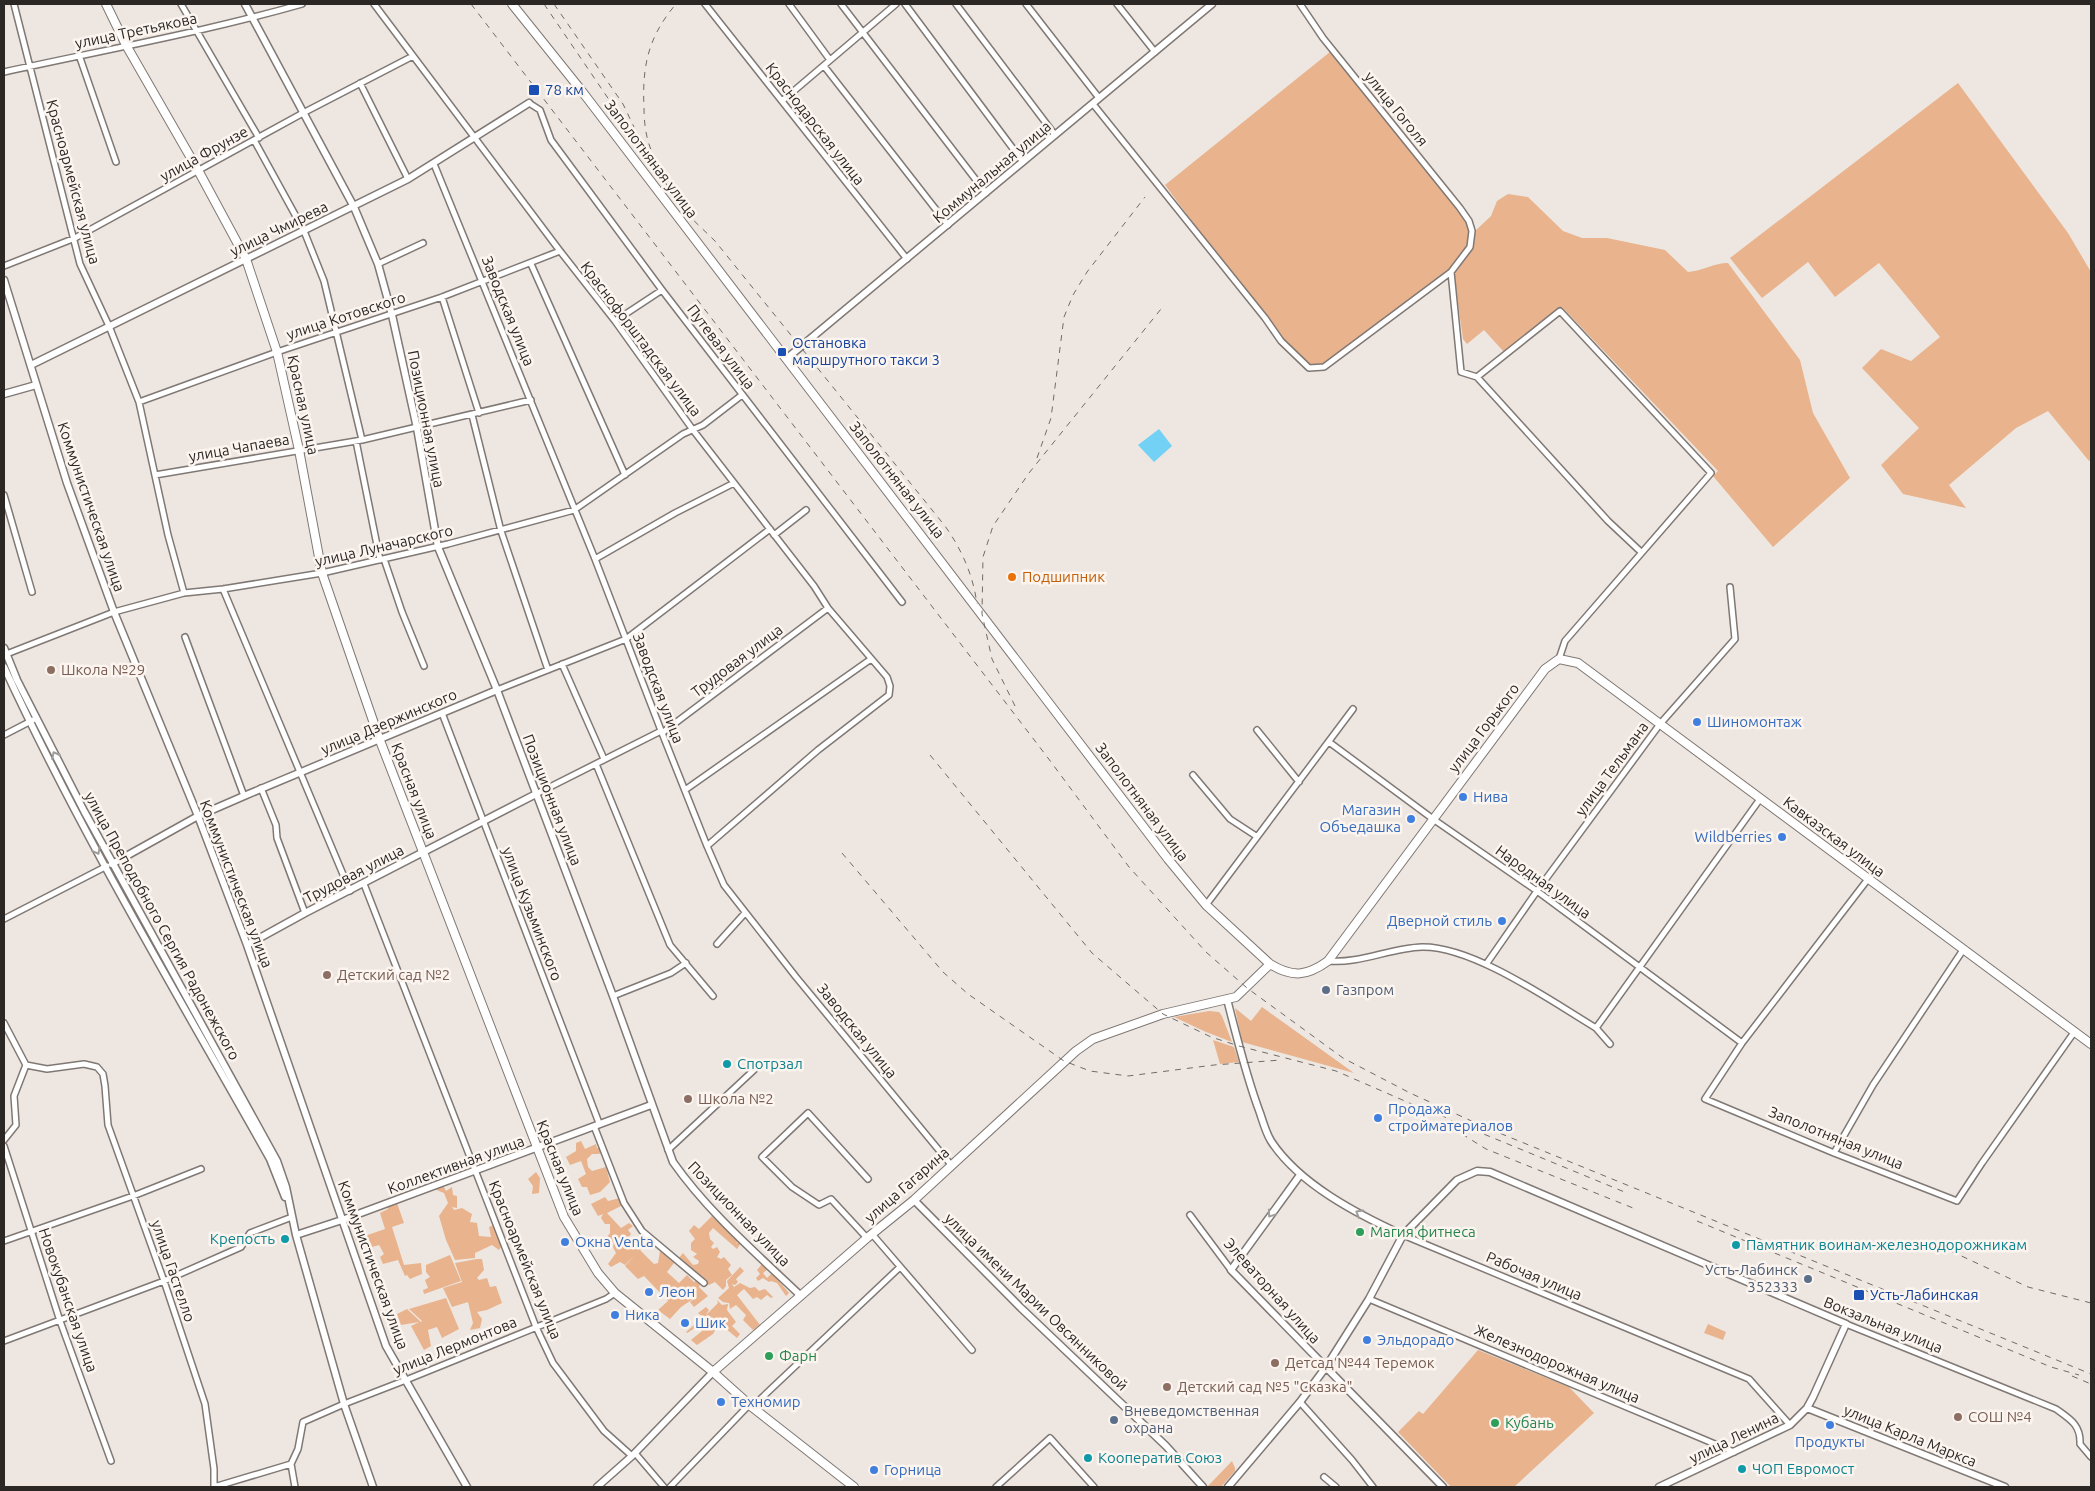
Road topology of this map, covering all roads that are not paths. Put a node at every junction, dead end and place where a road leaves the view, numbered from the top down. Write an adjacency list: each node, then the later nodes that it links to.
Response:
1 (14, 4): 26 (street, Красноармейская улица)
2 (106, 4): 21 (main road, Красная улица)
3 (181, 4): 20 (street)
4 (246, 4): 18 (street, Позиционная улица)
5 (302, 4): 18 (street, улица Третьякова)
6 (374, 4): 24 (street, Краснофорштадская улица)
7 (512, 4): 65 (main road, Заполотняная улица)
8 (704, 4): 31 (street, Краснодарская улица)
9 (789, 4): 25 (street)
10 (841, 4): 19 (street)
11 (896, 4): 19 (street)
12 (906, 4): 39 (street)
13 (956, 4): 35 (street)
14 (1026, 4): 30 (street)
15 (1117, 4): 22 (street)
16 (1211, 4): 22 (street, Коммунальная улица)
17 (1300, 4): 55 (street, улица Гоголя)
18 (253, 18): 20 (street, улица Третьякова); 34 (street, Позиционная улица)
19 (862, 31): 25 (street); 43 (street)
20 (197, 32): 21 (street, улица Третьякова); 37 (street)
21 (126, 45): 23 (street, улица Третьякова); 41 (main road, Красная улица)
22 (1155, 52): 30 (street, Коммунальная улица)
23 (79, 55): 26 (street, улица Третьякова); 38 (street)
24 (413, 56): 29 (street, улица Фрунзе); 36 (street, Краснофорштадская улица)
25 (830, 60): 27 (street)
26 (29, 66): 28 (street, улица Третьякова); 47 (street, Красноармейская улица)
27 (824, 66): 31 (street); 45 (street)
28 (4, 72)
29 (360, 83): 34 (street, улица Фрунзе); 42 (street)
30 (1099, 98): 33 (street, Коммунальная улица)
31 (782, 101): 50 (street, Краснодарская улица)
32 (529, 103): 36 (street, улица Чмирева); 58 (street, Путевая улица)
33 (1093, 104): 35 (street, Коммунальная улица); 55 (street)
34 (303, 112): 37 (street, улица Фрунзе); 44 (street, Позиционная улица)
35 (1055, 136): 39 (street, Коммунальная улица)
36 (475, 137): 40 (street, улица Чмирева); 49 (street, Краснофорштадская улица)
37 (256, 139): 41 (street, улица Фрунзе); 46 (street)
38 (116, 162)
39 (1023, 162): 43 (street, Коммунальная улица)
40 (434, 164): 42 (street, улица Чмирева); 57 (street, Заводская улица)
41 (199, 172): 47 (street, улица Фрунзе); 51 (main road, Красная улица)
42 (408, 179): 44 (street, улица Чмирева)
43 (986, 193): 45 (street, Коммунальная улица)
44 (354, 207): 46 (street, улица Чмирева); 52 (street, Позиционная улица)
45 (948, 225): 50 (street, Коммунальная улица)
46 (304, 231): 51 (street, улица Чмирева); 63 (street)
47 (75, 238): 54 (street, улица Фрунзе); 62 (street, Красноармейская улица)
48 (423, 243): 52 (street)
49 (560, 251): 53 (street, улица Котовского); 61 (street, Краснофорштадская улица)
50 (907, 258): 65 (street, Коммунальная улица)
51 (246, 259): 62 (street, улица Чмирева); 64 (main road, Красная улица)
52 (378, 264): 60 (street, Позиционная улица)
53 (531, 264): 57 (street, улица Котовского); 80 (street)
54 (4, 266)
55 (1451, 272): 67 (street)
56 (4, 280): 66 (street, Коммунистическая улица)
57 (483, 282): 59 (street, улица Котовского); 71 (street, Заводская улица)
58 (662, 290): 61 (street); 70 (street, Путевая улица)
59 (442, 297): 60 (street, улица Котовского); 73 (street)
60 (392, 315): 63 (street, улица Котовского); 75 (street, Позиционная улица)
61 (615, 321): 76 (street, Краснофорштадская улица)
62 (109, 326): 66 (street, улица Чмирева); 72 (street, Красноармейская улица)
63 (338, 332): 64 (street, улица Котовского); 77 (street)
64 (277, 352): 72 (street, улица Котовского); 78 (main road, Красная улица)
65 (786, 359): 140 (main road, Заполотняная улица)
66 (31, 365): 68 (street, Коммунистическая улица)
67 (1477, 376): 89 (street); 89 (street, улица Горького)
68 (36, 386): 69 (street); 99 (street, Коммунистическая улица)
69 (4, 394)
70 (742, 395): 76 (street, улица Луначарского); 97 (street, Путевая улица)
71 (531, 400): 73 (street, улица Чапаева); 83 (street, Заводская улица)
72 (139, 402): 79 (street, Красноармейская улица)
73 (479, 413): 74 (street, улица Чапаева)
74 (472, 415): 75 (street, улица Чапаева); 86 (street)
75 (417, 428): 77 (street, улица Чапаева); 88 (street, Позиционная улица)
76 (693, 430): 80 (street, улица Луначарского); 81 (street, Краснофорштадская улица)
77 (359, 440): 78 (street, улица Чапаева); 90 (street)
78 (299, 450): 79 (street, улица Чапаева); 92 (main road, Красная улица)
79 (156, 475): 96 (street, Красноармейская улица)
80 (625, 475): 83 (street, улица Луначарского)
81 (734, 482): 85 (street, Краснофорштадская улица); 91 (street)
82 (4, 495): 95 (street)
83 (574, 510): 86 (street, улица Луначарского); 91 (street, Заводская улица)
84 (806, 510): 87 (street)
85 (770, 530): 87 (street, Краснофорштадская улица); 101 (street, улица Дзержинского)
86 (501, 531): 88 (street, улица Луначарского); 108 (street)
87 (774, 535): 98 (street, Краснофорштадская улица)
88 (438, 547): 90 (street, улица Луначарского); 109 (street, Позиционная улица)
89 (1642, 552): 104 (street, улица Горького)
90 (382, 559): 92 (street, улица Луначарского); 106 (street)
91 (595, 559): 101 (street, Заводская улица)
92 (322, 573): 94 (street, улица Луначарского); 117 (main road, Красная улица)
93 (1730, 587): 113 (street, улица Тельмана)
94 (223, 590): 96 (street, улица Луначарского); 121 (street)
95 (32, 592)
96 (184, 593): 99 (street, улица Луначарского)
97 (902, 602)
98 (828, 608): 103 (street, Краснофорштадская улица); 115 (street, Трудовая улица)
99 (114, 612): 102 (street, улица Луначарского); 129 (street, Коммунистическая улица)
100 (185, 637): 127 (street)
101 (626, 639): 105 (street, улица Дзержинского); 115 (street, Заводская улица)
102 (5, 652): 112 (street, улица Преподобного Сергия Радонежского)
103 (871, 659): 125 (street); 133 (street, Краснофорштадская улица)
104 (1559, 659): 113 (main road, Кавказская улица); 130 (main road, улица Горького)
105 (562, 664): 108 (street, улица Дзержинского); 119 (street)
106 (424, 666)
107 (4, 667): 112 (street, улица Преподобного Сергия Радонежского)
108 (548, 670): 109 (street, улица Дзержинского)
109 (497, 690): 111 (street, улица Дзержинского); 126 (street, Позиционная улица)
110 (1353, 709): 118 (street)
111 (442, 713): 117 (street, улица Дзержинского); 131 (street, улица Кузьминского)
112 (33, 720): 116 (street); 135 (street, улица Преподобного Сергия Радонежского)
113 (1660, 724): 128 (main road, Кавказская улица); 139 (street, улица Тельмана)
114 (1257, 730): 123 (street)
115 (662, 732): 119 (street, Трудовая улица); 125 (street, Заводская улица)
116 (4, 734)
117 (379, 738): 121 (street, улица Дзержинского); 134 (main road, Красная улица)
118 (1329, 742): 123 (street); 130 (street, Народная улица)
119 (604, 759): 120 (street, Трудовая улица)
120 (596, 764): 126 (street, Трудовая улица); 148 (street)
121 (301, 772): 124 (street, улица Дзержинского); 138 (street)
122 (1192, 775): 132 (street)
123 (1298, 782): 132 (street)
124 (260, 788): 127 (street, улица Дзержинского); 141 (street)
125 (685, 790): 133 (street, Заводская улица)
126 (536, 794): 131 (street, Трудовая улица); 152 (street, Позиционная улица)
127 (244, 796): 129 (street, улица Дзержинского)
128 (1760, 799): 136 (main road, Кавказская улица); 151 (street)
129 (198, 816): 135 (street, улица Дзержинского); 145 (street, Коммунистическая улица)
130 (1433, 819): 139 (street, Народная улица); 147 (main road, улица Горького)
131 (483, 822): 134 (street, Трудовая улица); 164 (street, улица Кузьминского)
132 (1256, 836): 140 (street)
133 (706, 846): 142 (street, Заводская улица)
134 (423, 853): 137 (street, Трудовая улица); 167 (main road, Красная улица)
135 (109, 866): 143 (street, улица Дзержинского); 178 (street, улица Преподобного Сергия Радонежского)
136 (1868, 879): 146 (main road, Кавказская улица); 158 (street)
137 (364, 884): 138 (street, Трудовая улица); 172 (street, Красноармейская улица)
138 (350, 890): 141 (street, Трудовая улица)
139 (1537, 891): 149 (street, улица Тельмана); 151 (street, Народная улица)
140 (1206, 905): 150 (main road, Заполотняная улица)
141 (305, 913): 145 (street, Трудовая улица)
142 (745, 913): 144 (street); 170 (street, Заводская улица)
143 (4, 919)
144 (717, 944)
145 (247, 946): 179 (street, Коммунистическая улица)
146 (1963, 950): 157 (main road, Кавказская улица); 169 (street)
147 (1328, 961): 149 (street); 150 (main road, улица Горького)
148 (686, 963): 152 (street); 153 (street)
149 (1487, 963): 156 (street)
150 (1270, 964): 154 (main road, улица Гагарина)
151 (1640, 968): 156 (street); 158 (street, Народная улица)
152 (613, 996): 163 (street, Позиционная улица)
153 (714, 996)
154 (1227, 999): 170 (main road, улица Гагарина); 173 (street, Рабочая улица)
155 (4, 1023): 161 (street)
156 (1596, 1028): 159 (street)
157 (2075, 1032): 160 (main road, Кавказская улица); 169 (street, Заполотняная улица)
158 (1742, 1043): 169 (street, Заполотняная улица)
159 (1610, 1044)
160 (2091, 1044)
161 (26, 1065): 165 (street); 175 (street, улица Гастелло)
162 (755, 1068): 168 (street)
163 (651, 1105): 164 (street, Коллективная улица); 168 (street, Позиционная улица)
164 (597, 1124): 167 (street, Коллективная улица); 188 (street, улица Кузьминского)
165 (4, 1140)
166 (4, 1146): 180 (street, Новокубанская улица)
167 (537, 1149): 172 (street, Коллективная улица); 189 (main road, Красная улица)
168 (668, 1150): 190 (street, Позиционная улица)
169 (1834, 1153)
170 (952, 1166): 176 (main road, улица Гагарина)
171 (201, 1169): 175 (street)
172 (476, 1171): 179 (street, Коллективная улица); 194 (street, Красноармейская улица)
173 (1300, 1175): 182 (street, Рабочая улица, one-way to 173); 186 (street, one-way to 186)
174 (868, 1180): 183 (street)
175 (133, 1196): 180 (street); 187 (street, улица Гастелло)
176 (914, 1200): 183 (main road, улица Гагарина); 222 (street, улица имени Марии Овсянниковой)
177 (1190, 1215): 186 (street, Элеваторная улица)
178 (292, 1217): 181 (street, улица Преподобного Сергия Радонежского); 187 (street)
179 (342, 1220): 181 (street, Коллективная улица); 199 (street, Коммунистическая улица)
180 (32, 1232): 184 (street); 192 (street, Новокубанская улица)
181 (296, 1235): 201 (street, улица Преподобного Сергия Радонежского)
182 (1403, 1235): 191 (street); 193 (street, Вокзальная улица); 204 (street, Рабочая улица)
183 (870, 1236): 185 (street); 190 (main road, улица Гагарина)
184 (4, 1241)
185 (900, 1267): 196 (street); 202 (street)
186 (1231, 1270): 197 (street, Элеваторная улица)
187 (164, 1281): 192 (street); 212 (street, улица Гастелло)
188 (704, 1283)
189 (615, 1293): 194 (street, улица Лермонтова); 198 (main road, Красная улица)
190 (801, 1296): 198 (main road, улица Гагарина)
191 (1369, 1300): 197 (street); 205 (street, Железнодорожная улица)
192 (60, 1321): 195 (street); 208 (street, Новокубанская улица)
193 (1846, 1324): 203 (street, улица Ленина); 207 (street, Вокзальная улица)
194 (536, 1327): 199 (street, улица Лермонтова); 206 (street, Красноармейская улица)
195 (4, 1341)
196 (972, 1350)
197 (1326, 1367): 200 (street); 226 (street, Элеваторная улица)
198 (713, 1372): 202 (main road, Красная улица); 206 (street, улица Гагарина)
199 (406, 1380): 201 (street, улица Лермонтова); 215 (street, Коммунистическая улица)
200 (1300, 1402): 223 (street); 225 (street)
201 (344, 1404): 209 (street, улица Лермонтова); 214 (street, улица Преподобного Сергия Радонежского)
202 (751, 1406): 218 (street); 219 (main road, Красная улица)
203 (1807, 1408): 204 (street, улица Ленина); 227 (street, улица Карла Маркса)
204 (1790, 1425): 205 (street, улица Ленина)
205 (1735, 1452): 211 (street, улица Ленина)
206 (633, 1454): 216 (street, улица Гагарина); 217 (street, Красноармейская улица)
207 (2091, 1457)
208 (111, 1461)
209 (291, 1464): 212 (street); 213 (street)
210 (1324, 1477): 224 (street)
211 (1663, 1486)
212 (214, 1487)
213 (296, 1487)
214 (373, 1487)
215 (468, 1487)
216 (597, 1487)
217 (664, 1487)
218 (670, 1487)
219 (854, 1487)
220 (996, 1487): 221 (street)
221 (1094, 1487)
222 (1203, 1487)
223 (1228, 1487)
224 (1336, 1487)
225 (1373, 1487)
226 (1443, 1487)
227 (2005, 1487)

